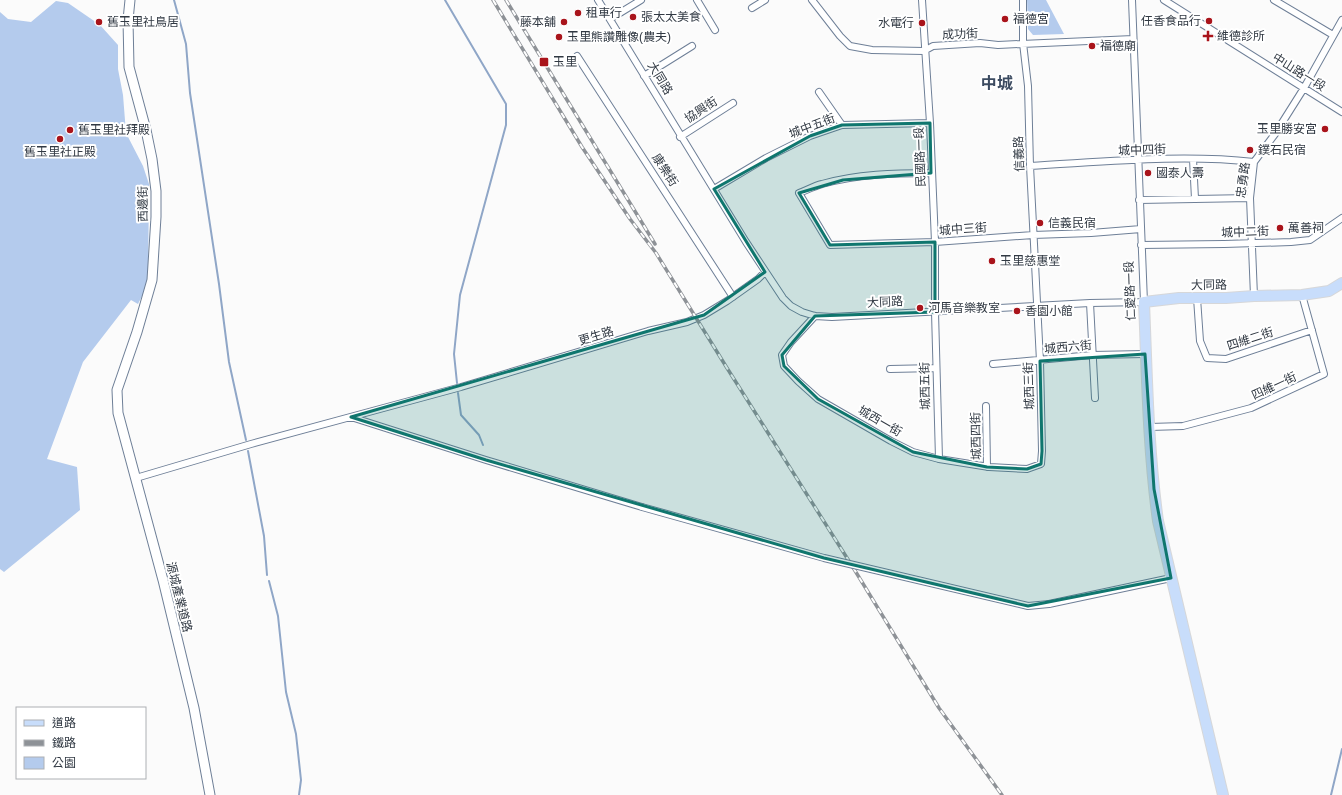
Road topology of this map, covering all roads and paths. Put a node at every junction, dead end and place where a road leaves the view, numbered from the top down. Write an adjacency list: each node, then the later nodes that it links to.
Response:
1 (130, 0): 65 (street, 西邊街)
2 (598, 0): 14 (street, 大同路)
3 (641, 0): 14 (street)
4 (697, 0): 16 (street)
5 (764, 0): 13 (street)
6 (812, 0): 21 (street, 成功街)
7 (922, 0): 21 (street, 民國路一段)
8 (1023, 0): 19 (street, 信義路)
9 (1132, 0): 18 (street, 仁愛路一段)
10 (1164, 0): 24 (street, 中山路一段)
11 (1274, 0): 12 (street)
12 (1282, 2): 17 (street)
13 (752, 8)
14 (610, 19): 23 (street, 大同路)
15 (1342, 20): 17 (street, 忠勇路)
16 (715, 30)
17 (1333, 35): 24 (street, 忠勇路)
18 (1133, 39): 19 (street, 成功街); 32 (street, 仁愛路一段)
19 (1023, 43): 21 (street, 成功街); 34 (street, 信義路)
20 (692, 46): 23 (street)
21 (924, 51): 28 (street, 民國路一段)
22 (577, 56): 50 (street, 康樂街)
23 (644, 76): 30 (street, 大同路)
24 (1304, 88): 27 (street, 中山路一段); 33 (street, 忠勇路)
25 (819, 92): 29 (street)
26 (733, 102): 30 (street, 協興街)
27 (1342, 112)
28 (930, 123): 29 (street, 城中五街); 35 (street, 民國路一段)
29 (842, 125): 36 (street, 城中五街)
30 (680, 136): 36 (street, 大同路)
31 (1194, 159): 32 (street, 城中四街); 33 (street, 城中四街); 38 (street)
32 (1138, 160): 34 (street, 城中四街); 39 (street, 仁愛路一段)
33 (1254, 162): 37 (street, 忠勇路)
34 (1030, 166): 42 (street, 信義路)
35 (931, 173): 43 (street, 民國路一段); 43 (street, 城中三街)
36 (714, 189): 46 (street, 大同路)
37 (1250, 198): 38 (street); 44 (street, 忠勇路)
38 (1195, 199): 39 (street)
39 (1139, 200): 41 (street, 仁愛路一段)
40 (1342, 218): 44 (street, 城中二街)
41 (1141, 229): 42 (street, 城中三街); 45 (street, 仁愛路一段)
42 (1033, 235): 43 (street, 城中三街); 54 (street, 信義路)
43 (935, 242): 55 (street, 民國路一段)
44 (1252, 243): 45 (street, 城中二街); 49 (street, 忠勇路)
45 (1141, 245): 52 (street, 仁愛路一段)
46 (765, 272): 50 (street, 更生路); 56 (street, 大同路)
47 (1342, 284): 48 (main road, 大同路)
48 (1302, 295): 49 (main road, 大同路); 57 (street, 四維一街)
49 (1254, 296): 51 (main road, 大同路)
50 (733, 297): 67 (street, 更生路)
51 (1197, 298): 52 (main road, 大同路); 57 (street, 四維二街)
52 (1144, 302): 53 (street, 大同路); 58 (main road, 仁愛路一段)
53 (1090, 303): 54 (street, 大同路); 59 (street)
54 (1037, 307): 55 (street, 大同路); 60 (street, 城西三街)
55 (935, 312): 56 (street, 大同路); 62 (street, 城西五街)
56 (815, 316): 69 (street, 城西一街)
57 (1312, 330): 68 (street, 四維一街)
58 (1146, 354): 59 (street, 城西六街); 68 (main road, 仁愛路一段)
59 (1092, 356): 60 (street, 城西六街); 64 (street)
60 (1040, 361): 61 (street, 城西六街); 70 (street, 城西三街)
61 (994, 364)
62 (936, 368): 63 (street); 69 (street, 城西五街)
63 (890, 369)
64 (1095, 398)
65 (118, 406): 72 (street, 源城產業道路)
66 (986, 406): 71 (street, 城西四街)
67 (351, 417): 72 (street, 更生路); 73 (street, bridge)
68 (1150, 427): 73 (main road, 仁愛路一段)
69 (939, 459): 71 (street, 城西一街)
70 (1041, 464): 71 (street, 城西一街)
71 (987, 467)
72 (136, 478): 74 (street, 源城產業道路)
73 (1172, 578): 75 (main road, 仁愛路一段)
74 (210, 795)
75 (1223, 795)

